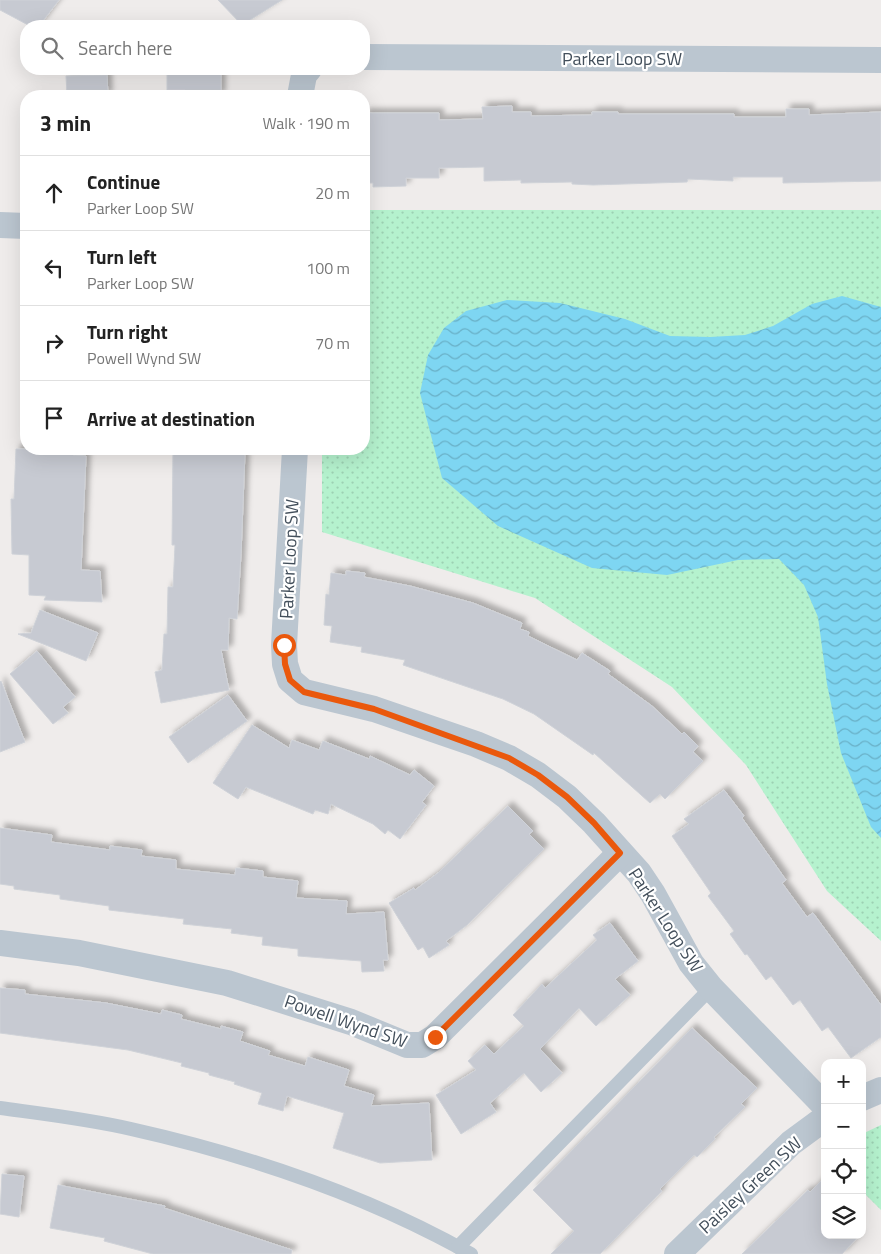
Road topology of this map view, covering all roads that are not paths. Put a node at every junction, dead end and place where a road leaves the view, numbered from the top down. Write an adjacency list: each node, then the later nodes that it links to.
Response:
1 (370, 57): 2 (street, Parker Loop SW)
2 (881, 60)
3 (304, 75): 4 (street)
4 (301, 90)
5 (0, 225): 6 (street)
6 (20, 226)
7 (295, 455): 8 (street, Parker Loop SW)
8 (620, 853): 9 (street, Powell Wynd SW); 10 (street, Parker Loop SW)
9 (0, 943)
10 (711, 988): 13 (street, Parker Loop SW); 16 (lane)
11 (881, 1090): 12 (street)
12 (866, 1096)
13 (823, 1104)
14 (0, 1108): 16 (lane)
15 (821, 1121): 18 (street, Paisley Green SW)
16 (458, 1247): 17 (lane)
17 (471, 1254)
18 (677, 1254)

